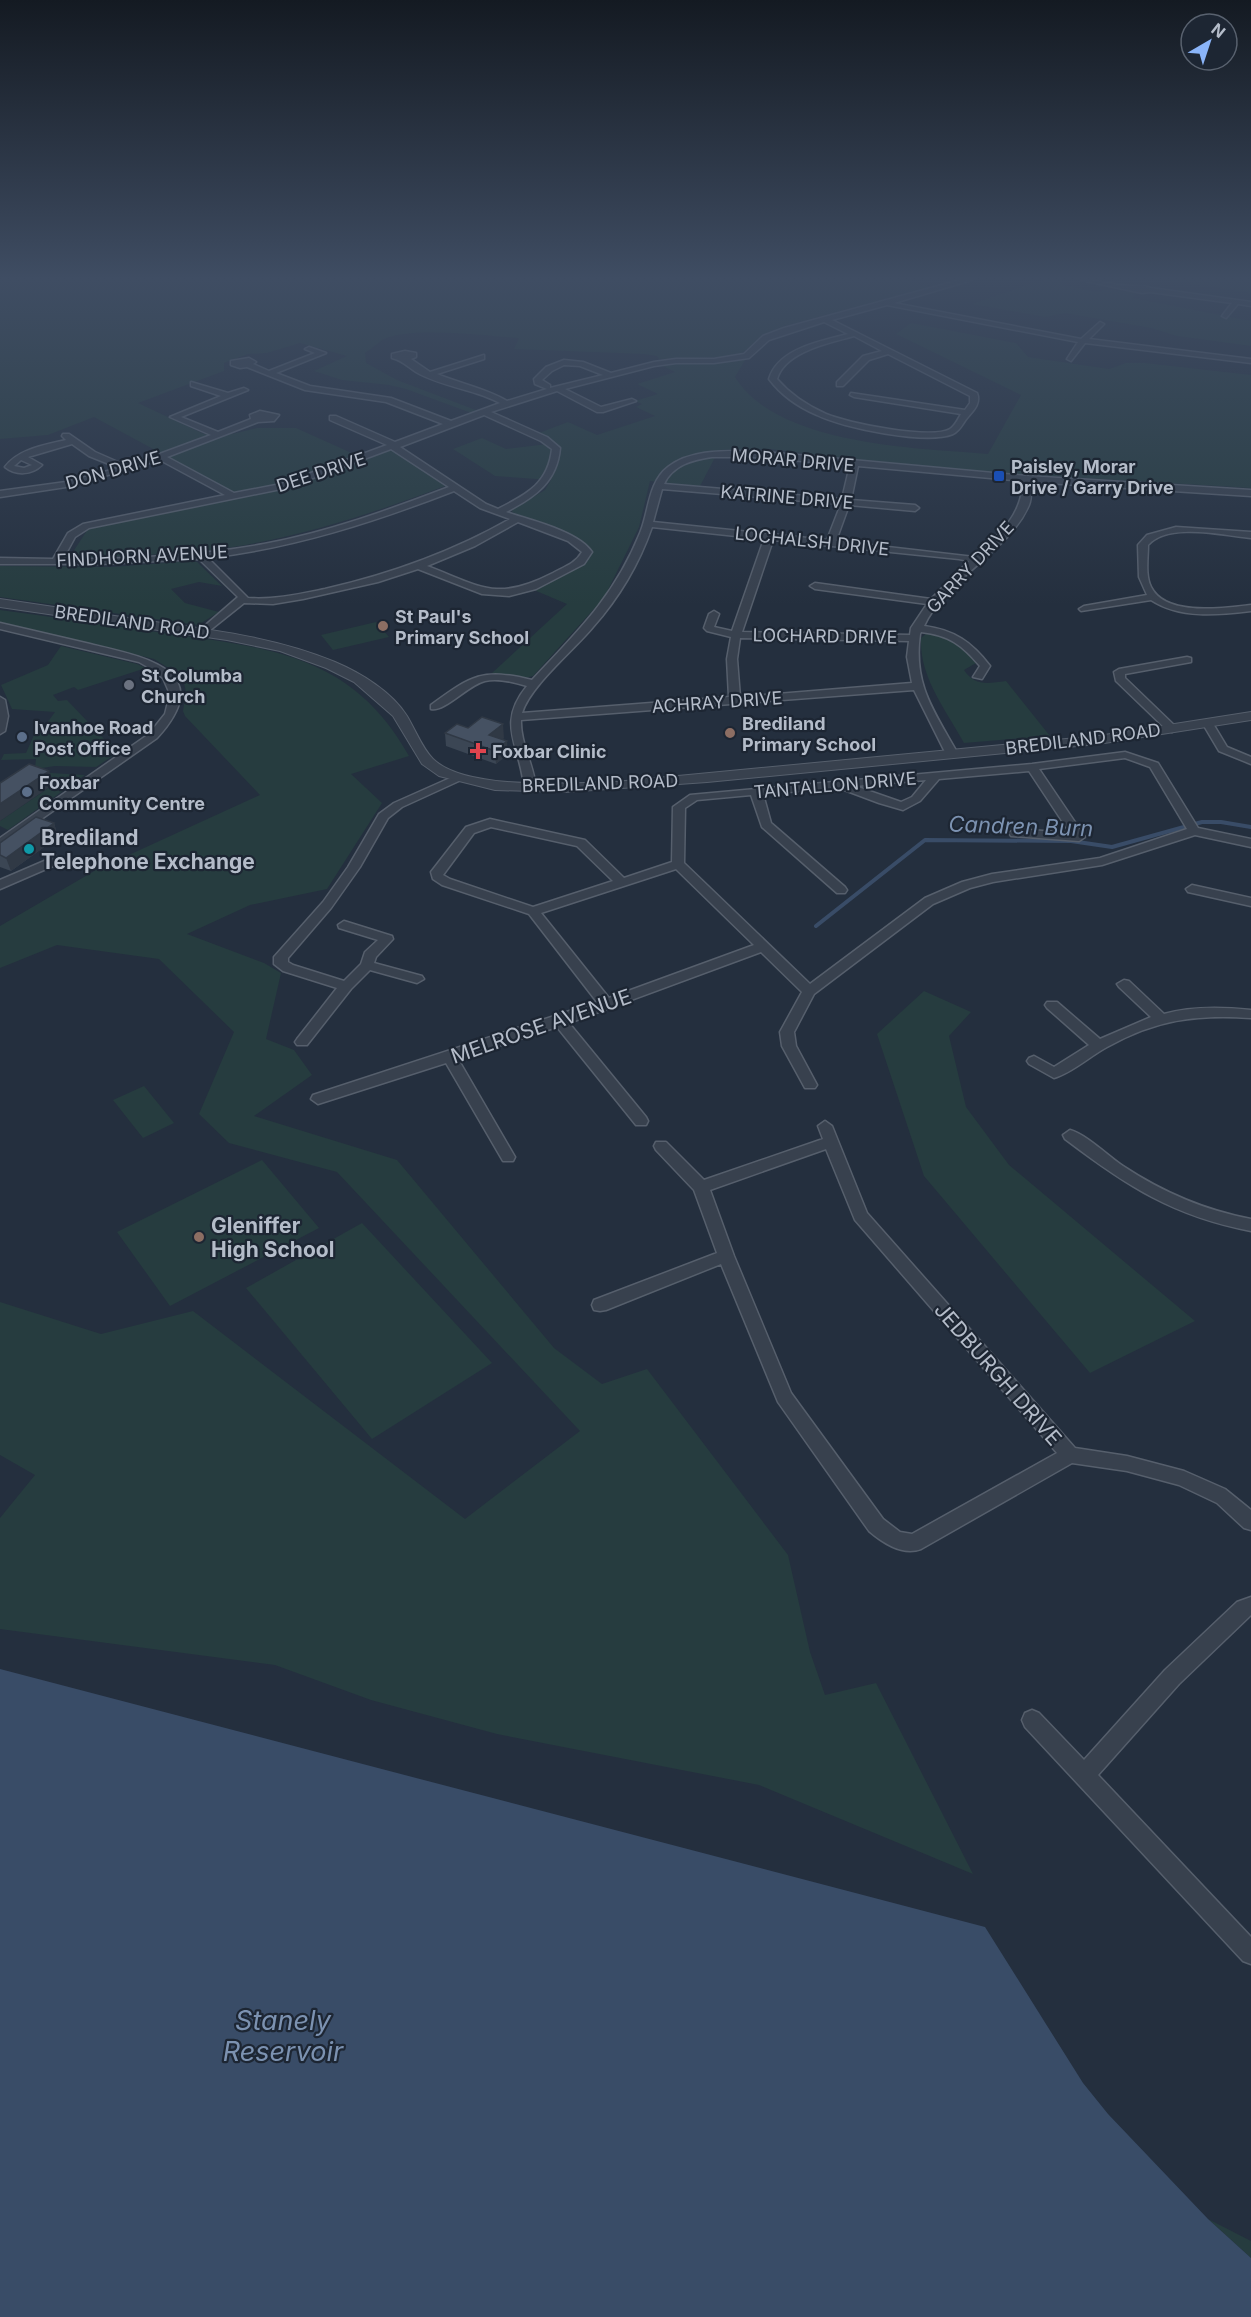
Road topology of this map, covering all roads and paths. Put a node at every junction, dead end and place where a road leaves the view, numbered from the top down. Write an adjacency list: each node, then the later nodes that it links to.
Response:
1 (206, 388): 10 (street)
2 (311, 388): 17 (street)
3 (470, 388): 12 (street)
4 (562, 388): 7 (street, DEE DRIVE)
5 (783, 388): 14 (street)
6 (961, 388): 14 (street)
7 (559, 389): 11 (street); 12 (street, DEE DRIVE)
8 (244, 390): 10 (street)
9 (854, 395): 14 (street)
10 (228, 396): 19 (street)
11 (632, 401)
12 (507, 404): 13 (street, DEE DRIVE)
13 (485, 412): 17 (street, DEE DRIVE); 34 (street)
14 (968, 412)
15 (333, 418): 21 (street)
16 (256, 420): 19 (street, DON DRIVE)
17 (453, 425): 21 (street, DEE DRIVE)
18 (63, 434): 20 (street)
19 (218, 435): 23 (street, DON DRIVE)
20 (72, 441): 22 (street); 25 (street)
21 (396, 446): 28 (street); 31 (street, DEE DRIVE)
22 (22, 457)
23 (160, 457): 25 (street, DON DRIVE); 31 (street)
24 (854, 465): 26 (street, MORAR DRIVE); 27 (street, MORAR DRIVE); 32 (street)
25 (126, 468): 30 (street, DON DRIVE)
26 (1027, 479): 29 (street, MORAR DRIVE); 41 (street, GARRY DRIVE)
27 (659, 486): 32 (street, KATRINE DRIVE); 36 (street, MORAR DRIVE)
28 (454, 488): 34 (street); 40 (street, FINDHORN AVENUE)
29 (1251, 493)
30 (0, 494)
31 (235, 497): 43 (street, DEE DRIVE)
32 (846, 502): 33 (street, KATRINE DRIVE); 39 (street)
33 (915, 508)
34 (498, 512): 35 (street)
35 (517, 519): 44 (street); 44 (street)
36 (648, 524): 38 (street, LOCHALSH DRIVE); 59 (street, MORAR DRIVE)
37 (1251, 534): 46 (street)
38 (769, 537): 39 (street, LOCHALSH DRIVE); 56 (street)
39 (831, 542): 41 (street, LOCHALSH DRIVE)
40 (201, 556): 43 (street, FINDHORN AVENUE); 47 (street)
41 (976, 560): 48 (street, GARRY DRIVE)
42 (0, 561): 43 (street, FINDHORN AVENUE)
43 (56, 562)
44 (419, 566): 47 (street)
45 (815, 586): 48 (street)
46 (1153, 597): 50 (street); 51 (street)
47 (242, 600): 54 (street)
48 (933, 602): 55 (street, GARRY DRIVE)
49 (0, 603): 54 (street, BREDILAND ROAD)
50 (1251, 608)
51 (1084, 609)
52 (714, 614): 56 (street, LOCHARD DRIVE)
53 (0, 626): 82 (street)
54 (204, 632): 74 (street, BREDILAND ROAD)
55 (915, 633): 56 (street, LOCHARD DRIVE); 58 (street, LOCHARD DRIVE); 60 (street, GARRY DRIVE)
56 (736, 635): 62 (street)
57 (1187, 660): 67 (street)
58 (978, 677)
59 (534, 684): 63 (street); 65 (street, MORAR DRIVE)
60 (919, 686): 62 (street, ACHRAY DRIVE); 69 (street, GARRY DRIVE)
61 (0, 700): 68 (street)
62 (735, 701): 65 (street, ACHRAY DRIVE)
63 (435, 707)
64 (1251, 716): 66 (street, BREDILAND ROAD)
65 (516, 717): 77 (street)
66 (1208, 724): 67 (street, BREDILAND ROAD); 70 (street)
67 (1173, 729): 69 (street, BREDILAND ROAD)
68 (0, 731)
69 (952, 754): 71 (street, BREDILAND ROAD)
70 (1251, 761)
71 (877, 762): 75 (street); 77 (street, BREDILAND ROAD)
72 (1032, 767): 73 (street, TANTALLON DRIVE); 79 (street, TANTALLON DRIVE); 80 (street)
73 (935, 776): 75 (street, TANTALLON DRIVE); 76 (street)
74 (457, 778): 77 (street, BREDILAND ROAD); 96 (street)
75 (886, 781): 76 (street, TANTALLON DRIVE)
76 (842, 785): 78 (street, TANTALLON DRIVE)
77 (530, 788)
78 (756, 792): 84 (street, TANTALLON DRIVE); 88 (street)
79 (1191, 825): 81 (street); 97 (street)
80 (1015, 833)
81 (1251, 843)
82 (0, 844)
83 (56, 860): 86 (street)
84 (678, 864): 85 (street); 92 (street)
85 (621, 882): 90 (street); 90 (street)
86 (0, 885)
87 (1192, 889): 89 (street)
88 (841, 890)
89 (1251, 903)
90 (533, 912): 98 (street)
91 (344, 925): 93 (street)
92 (761, 947): 97 (street); 98 (street, MELROSE AVENUE)
93 (367, 965): 94 (street); 96 (street)
94 (417, 979)
95 (1124, 984): 101 (street)
96 (346, 986): 103 (street)
97 (808, 991): 107 (street)
98 (606, 1004): 102 (street, MELROSE AVENUE)
99 (1052, 1005): 104 (street)
100 (1251, 1014): 101 (street)
101 (1160, 1018): 104 (street)
102 (560, 1021): 105 (street, MELROSE AVENUE); 109 (street)
103 (302, 1042)
104 (1098, 1044): 106 (street)
105 (450, 1057): 108 (street, MELROSE AVENUE); 112 (street)
106 (1034, 1061)
107 (810, 1085)
108 (318, 1099)
109 (641, 1121)
110 (1070, 1135): 114 (street)
111 (661, 1146): 113 (street)
112 (508, 1156)
113 (701, 1187): 115 (street); 117 (street, JEDBURGH DRIVE)
114 (1251, 1225)
115 (726, 1256): 116 (street); 117 (street)
116 (600, 1305)
117 (1070, 1455): 118 (street, JEDBURGH DRIVE)
118 (1251, 1522)
119 (1251, 1606): 121 (street)
120 (1032, 1720): 121 (street)
121 (1085, 1774): 122 (street)
122 (1251, 1953)

